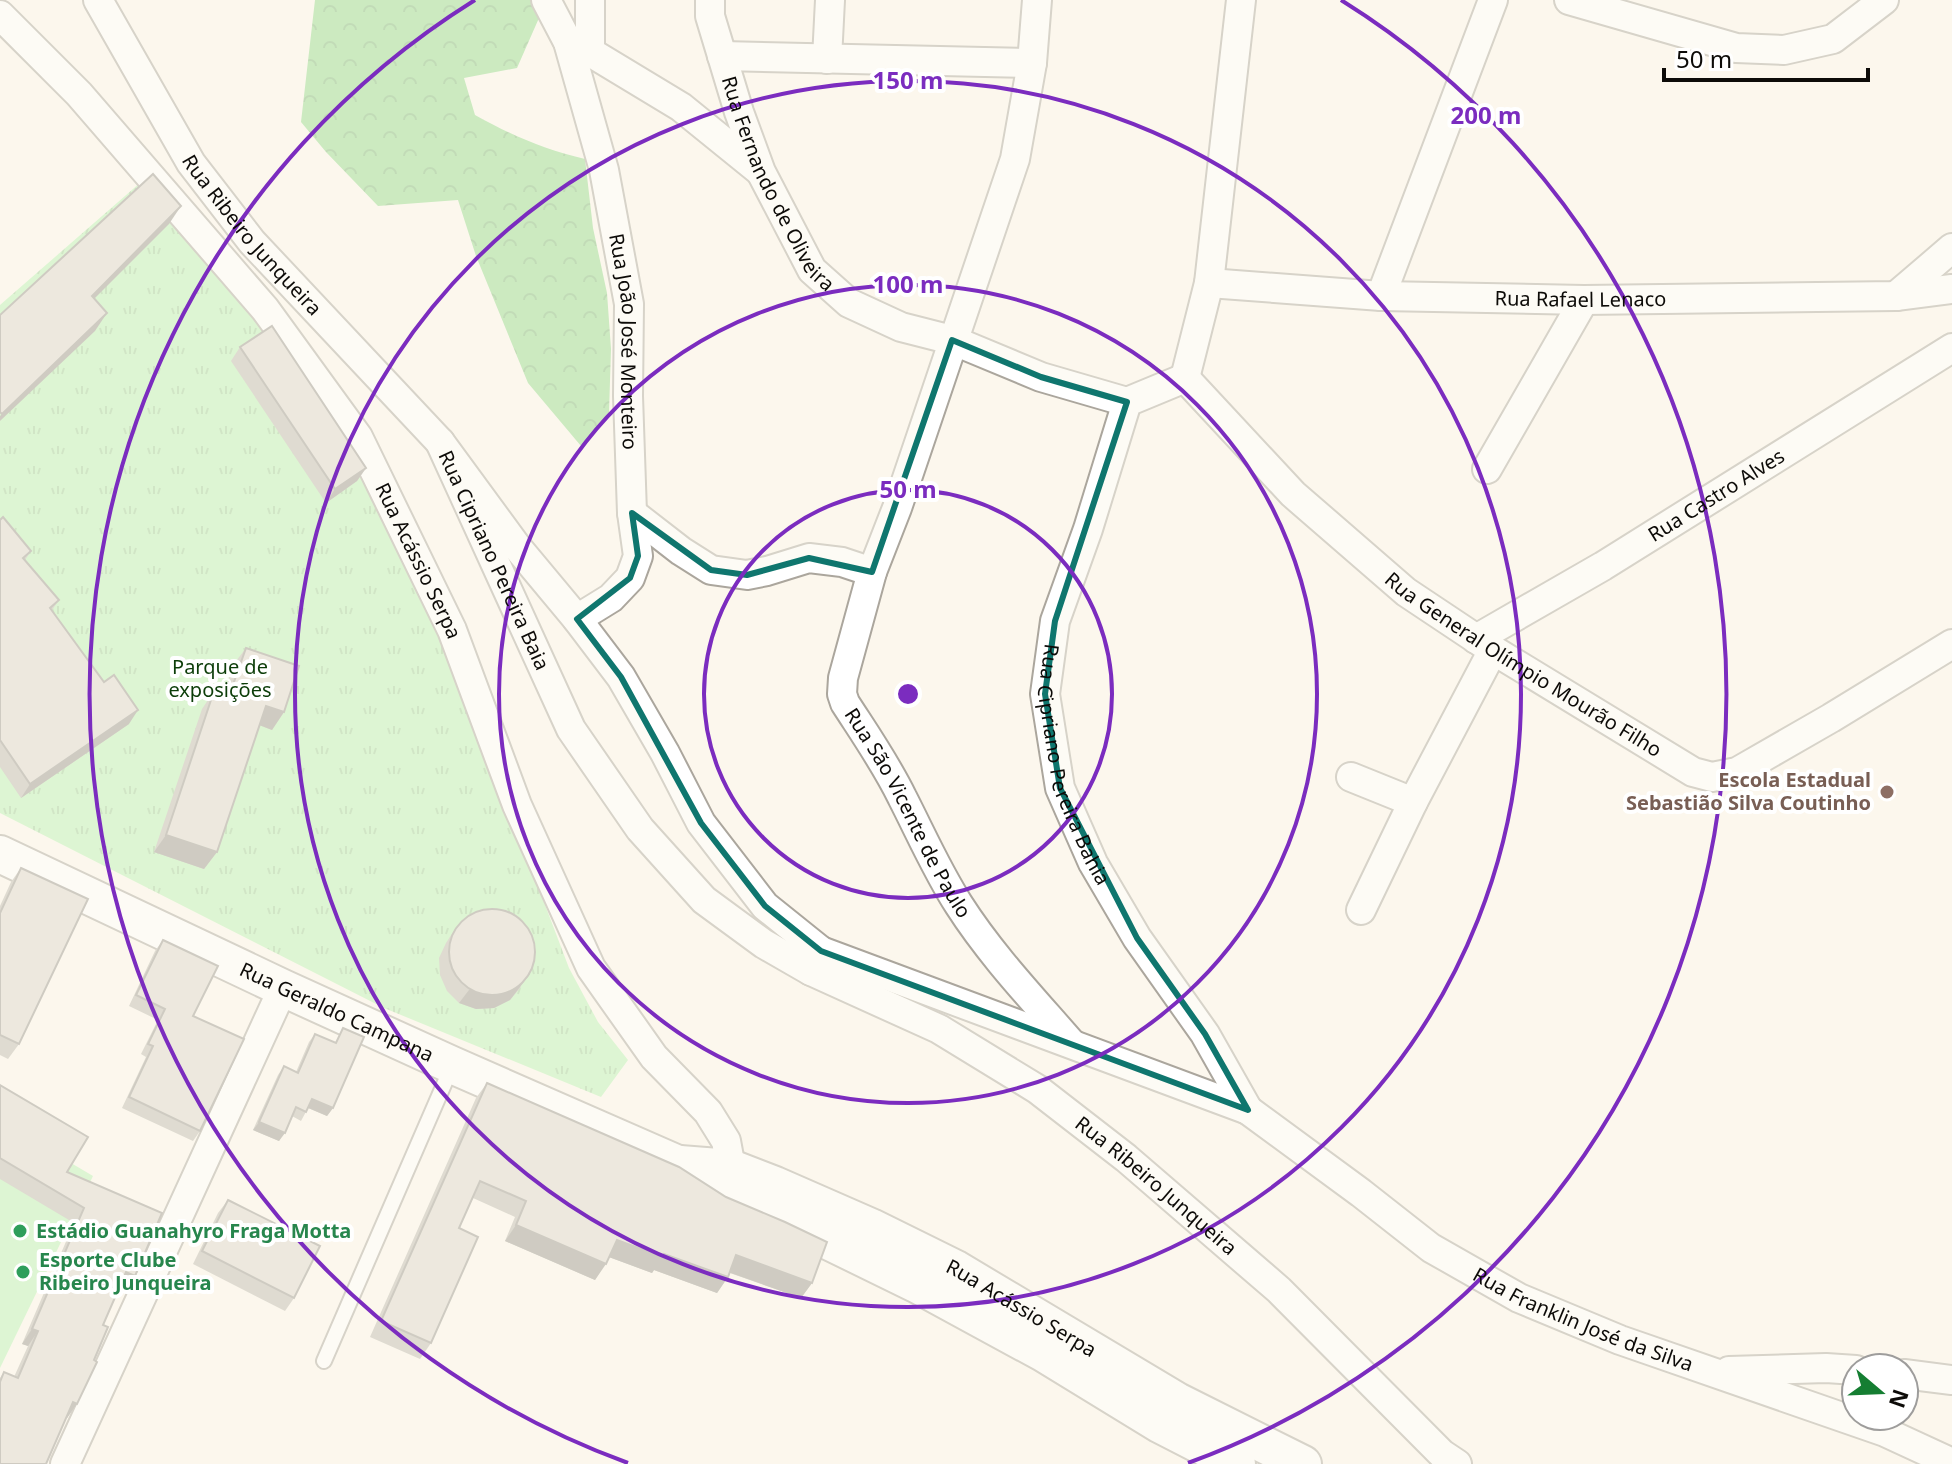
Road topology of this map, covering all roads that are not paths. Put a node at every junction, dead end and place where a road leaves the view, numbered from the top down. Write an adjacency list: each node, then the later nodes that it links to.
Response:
1 (98, 0): 27 (street, Rua Ribeiro Junqueira)
2 (546, 0): 12 (street)
3 (590, 0): 12 (street)
4 (710, 0): 13 (street, Rua Fernando de Oliveira)
5 (830, 0): 14 (street)
6 (1037, 0): 15 (street, Rua São Vicente de Paulo)
7 (1241, 0): 18 (street)
8 (1493, 0): 20 (street)
9 (1569, 0): 10 (street)
10 (1884, 0)
11 (0, 15): 43 (street, Rua Acássio Serpa)
12 (579, 47): 16 (street); 29 (street, Rua João José Monteiro)
13 (722, 56): 14 (street); 16 (street, Rua Fernando de Oliveira)
14 (827, 59): 15 (street)
15 (1032, 63): 23 (street, Rua São Vicente de Paulo)
16 (761, 172): 23 (street, Rua Fernando de Oliveira)
17 (1952, 248): 21 (street)
18 (1209, 283): 20 (street, Rua Rafael Lenaco); 25 (street)
19 (1952, 289): 21 (street, Rua Rafael Lenaco)
20 (1381, 296): 22 (street, Rua Rafael Lenaco)
21 (1896, 296): 22 (street, Rua Rafael Lenaco)
22 (1584, 300): 28 (street)
23 (952, 340): 26 (street, Rua Fernando de Oliveira); 30 (street, Rua São Vicente de Paulo)
24 (1952, 348): 33 (street, Rua Castro Alves)
25 (1185, 378): 26 (street); 33 (street, Rua General Olímpio Mourão Filho)
26 (1127, 402): 42 (street, Rua Cipriano Pereira Bahia)
27 (440, 442): 31 (street, Rua Cipriano Pereira Baia); 38 (street, Rua Cipriano Pereira Baia)
28 (1487, 469)
29 (632, 513): 30 (street); 31 (street, Rua João José Monteiro)
30 (872, 572): 40 (street, Rua São Vicente de Paulo)
31 (577, 619): 38 (street, Rua Cipriano Pereira Baia)
32 (1952, 644): 33 (street, Rua General Olímpio Mourão Filho)
33 (1484, 645): 35 (street)
34 (1351, 777): 35 (street)
35 (1413, 802): 37 (street)
36 (0, 854): 39 (street, Rua Geraldo Campana)
37 (1361, 910)
38 (816, 961): 40 (street); 54 (street, Rua Ribeiro Junqueira)
39 (283, 988): 41 (street, Rua Geraldo Campana); 51 (street)
40 (1072, 1043): 42 (street)
41 (452, 1065): 43 (street, Rua Geraldo Campana); 44 (lane)
42 (1248, 1110): 46 (street, Rua Franklin José da Silva)
43 (727, 1181): 49 (street, Rua Acássio Serpa)
44 (324, 1361)
45 (1840, 1369): 46 (street)
46 (1712, 1371): 50 (street, Rua Franklin José da Silva)
47 (1920, 1376): 48 (street)
48 (1952, 1380)
49 (1168, 1413): 52 (street, Rua Acássio Serpa); 53 (street, Rua Acássio Serpa)
50 (1952, 1463)
51 (65, 1464)
52 (1237, 1464)
53 (1303, 1464)
54 (1457, 1464)

